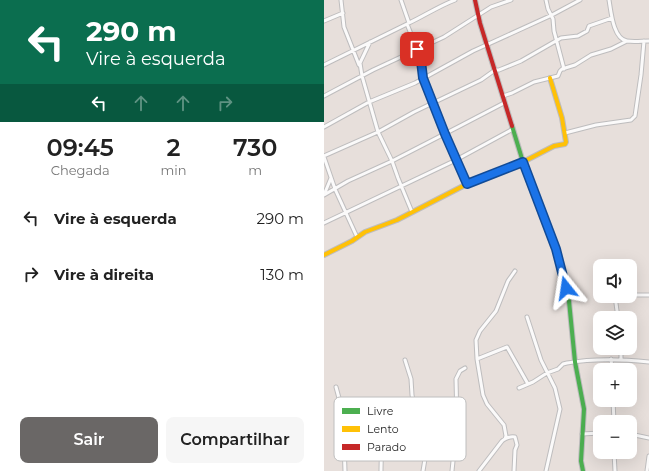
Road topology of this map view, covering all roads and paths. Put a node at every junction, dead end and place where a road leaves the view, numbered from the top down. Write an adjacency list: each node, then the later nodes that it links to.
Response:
1 (341, 0): 9 (street)
2 (400, 0): 14 (street)
3 (455, 0): 14 (street)
4 (475, 0): 10 (street)
5 (511, 0): 10 (street)
6 (546, 0): 11 (street)
7 (580, 0): 11 (street)
8 (609, 0): 12 (street)
9 (343, 13): 13 (street); 22 (street)
10 (478, 15): 20 (street); 21 (street)
11 (552, 15): 15 (street); 20 (street)
12 (612, 18): 15 (street); 16 (street)
13 (324, 21)
14 (408, 23): 19 (street); 21 (street)
15 (556, 41): 25 (street); 26 (street)
16 (627, 41): 17 (street); 25 (street)
17 (644, 41): 18 (street); 38 (street)
18 (649, 41)
19 (370, 42): 22 (street); 24 (street)
20 (487, 45): 26 (street); 28 (street)
21 (417, 49): 27 (street); 28 (street)
22 (353, 51): 23 (street); 24 (street)
23 (324, 65)
24 (359, 65): 27 (street)
25 (564, 69): 29 (street)
26 (495, 70): 31 (street); 34 (street)
27 (362, 76): 30 (street); 32 (street)
28 (423, 78): 32 (street); 34 (street)
29 (550, 78): 31 (street); 38 (street)
30 (324, 96)
31 (502, 96): 33 (street)
32 (369, 102): 35 (street); 37 (street)
33 (504, 102): 36 (street); 39 (street)
34 (433, 104): 37 (street); 39 (street)
35 (324, 127)
36 (513, 129): 41 (street); 43 (street)
37 (378, 132): 40 (street); 42 (street)
38 (565, 133): 43 (street)
39 (445, 134): 41 (street); 42 (street)
40 (324, 156): 44 (street)
41 (456, 160): 45 (street); 46 (street)
42 (392, 161): 46 (street); 47 (street)
43 (523, 162): 45 (street); 63 (street)
44 (331, 178): 47 (street); 48 (street)
45 (467, 184): 49 (street)
46 (401, 185): 49 (street); 50 (street)
47 (335, 189): 48 (street); 50 (street)
48 (324, 195)
49 (412, 212): 52 (street)
50 (346, 213): 51 (street); 52 (street)
51 (324, 223)
52 (357, 237): 53 (street)
53 (324, 255)
54 (515, 271): 59 (street)
55 (649, 294): 56 (street)
56 (637, 295)
57 (527, 317): 67 (street)
58 (621, 355): 61 (street)
59 (477, 359): 68 (street); 78 (street)
60 (610, 359): 61 (street); 63 (street); 65 (street)
61 (621, 359): 64 (street)
62 (405, 360): 72 (street)
63 (575, 362): 67 (street); 75 (street)
64 (649, 362)
65 (611, 363)
66 (465, 368): 73 (street)
67 (547, 373): 68 (street); 91 (street)
68 (528, 384): 70 (street)
69 (336, 386): 71 (street)
70 (519, 388)
71 (339, 397)
72 (412, 397)
73 (456, 397)
74 (593, 433): 75 (street)
75 (582, 434): 92 (street)
76 (637, 435): 77 (street)
77 (649, 438)
78 (505, 439): 89 (street); 90 (street)
79 (649, 456): 94 (street)
80 (614, 459): 93 (street)
81 (345, 461): 85 (street)
82 (381, 461): 86 (street)
83 (425, 461): 87 (street)
84 (453, 461): 88 (street)
85 (345, 471)
86 (381, 471)
87 (423, 471)
88 (452, 471)
89 (479, 471)
90 (514, 471)
91 (546, 471)
92 (583, 471)
93 (615, 471)
94 (647, 471)

